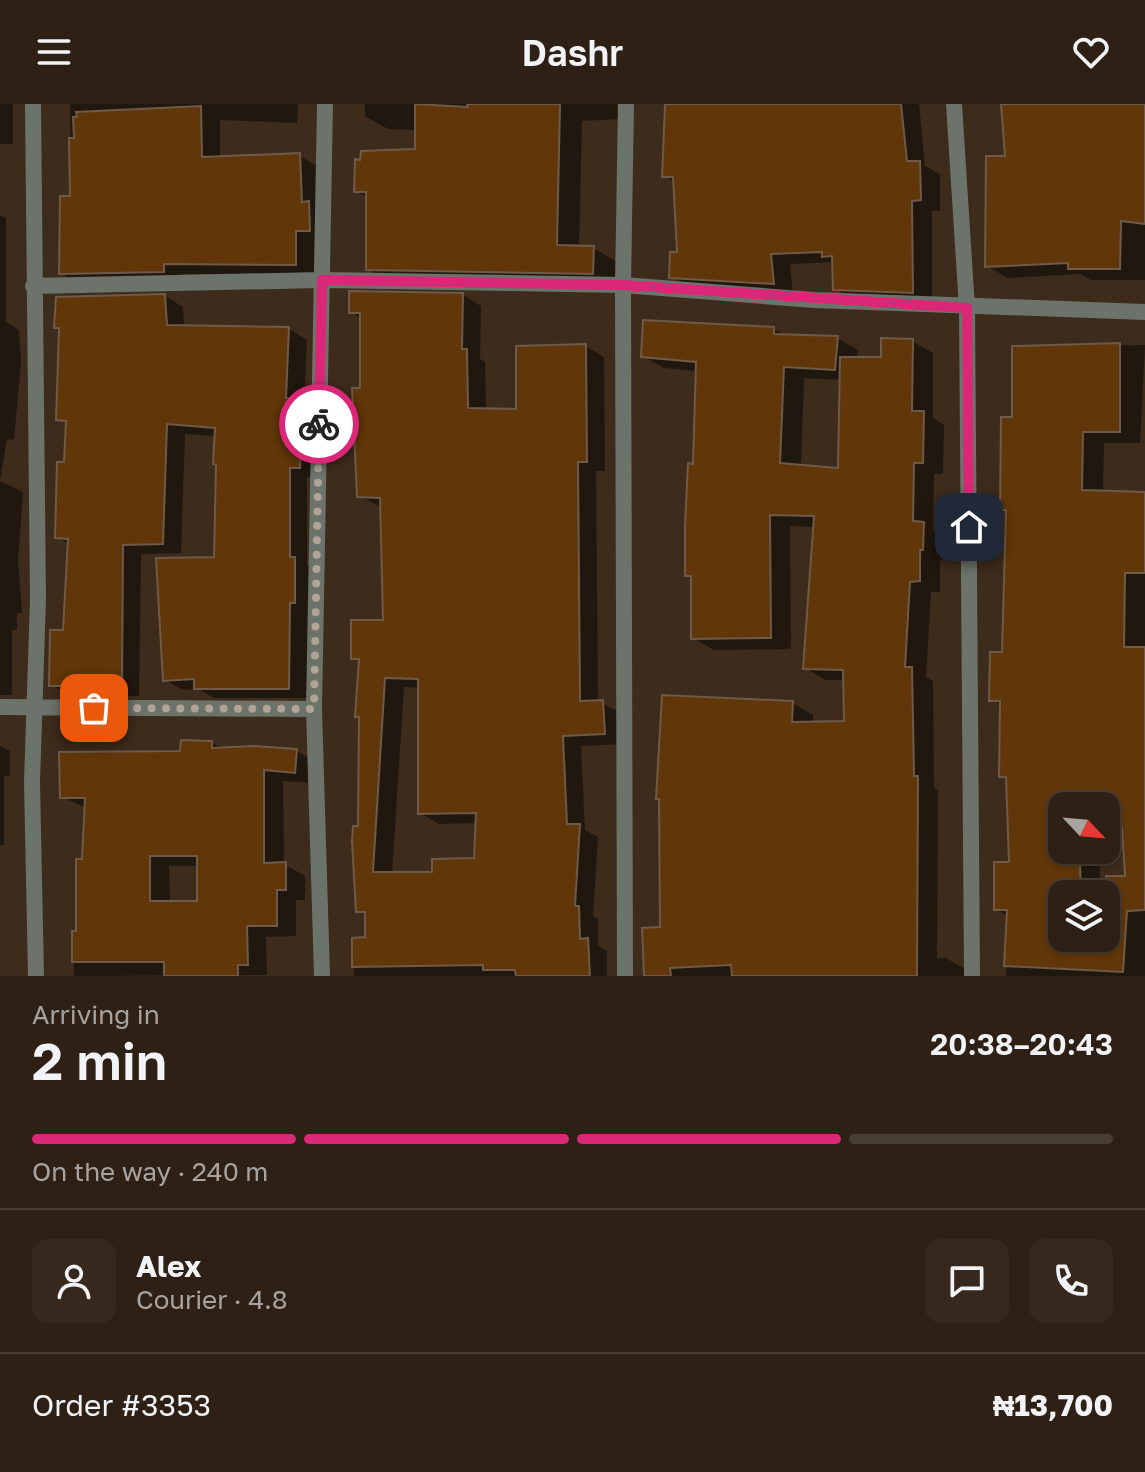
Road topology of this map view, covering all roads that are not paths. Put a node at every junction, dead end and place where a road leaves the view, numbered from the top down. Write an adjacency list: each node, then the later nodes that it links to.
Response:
1 (33, 104): 7 (street)
2 (325, 104): 5 (street)
3 (626, 104): 6 (street)
4 (954, 104): 8 (street)
5 (322, 280): 6 (street); 7 (street); 12 (street)
6 (623, 285): 8 (street); 15 (street)
7 (33, 286): 11 (street)
8 (967, 308): 9 (street); 16 (street)
9 (1145, 312)
10 (0, 707): 11 (street)
11 (34, 707): 12 (street); 13 (street)
12 (314, 709): 14 (street)
13 (36, 976)
14 (322, 976)
15 (625, 976)
16 (972, 976)

